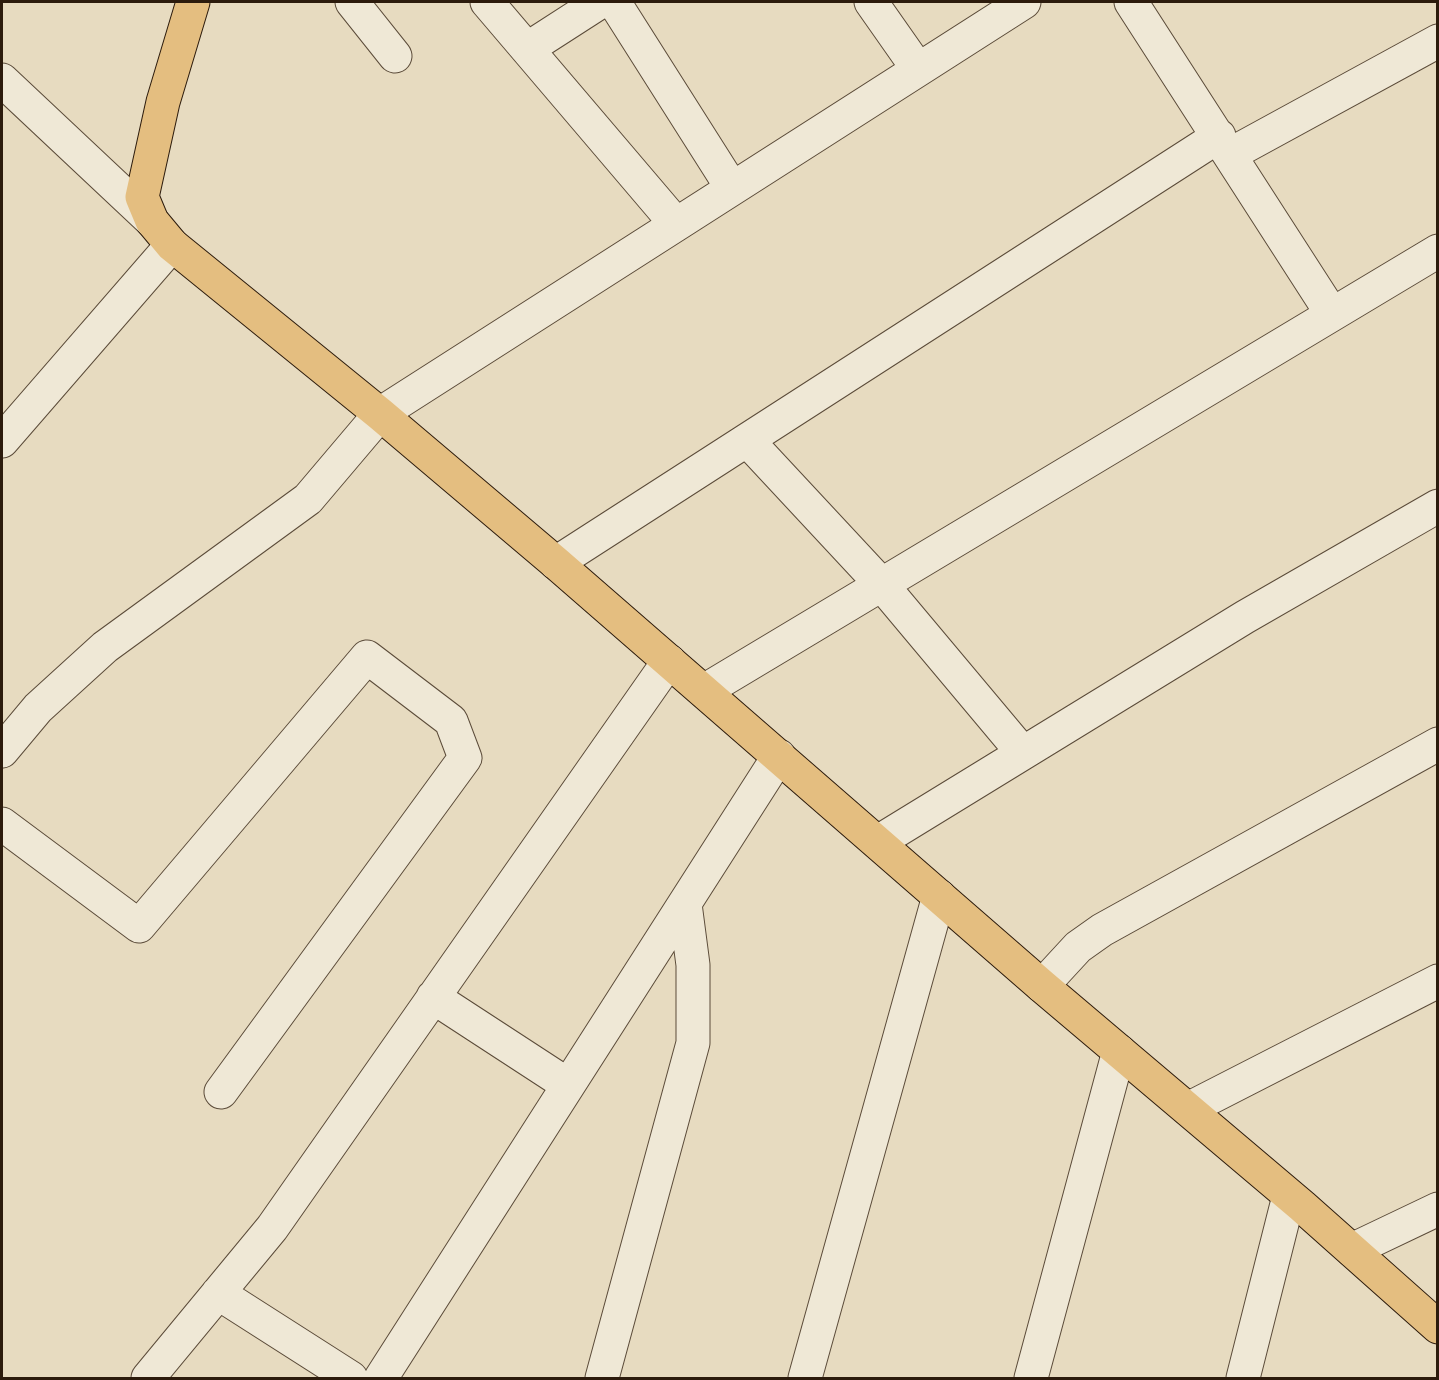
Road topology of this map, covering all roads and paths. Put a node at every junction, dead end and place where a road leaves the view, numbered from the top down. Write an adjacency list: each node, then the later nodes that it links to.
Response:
1 (193, 2): 17 (main road)
2 (352, 2): 11 (street)
3 (487, 2): 10 (street)
4 (600, 2): 10 (street)
5 (614, 2): 15 (street)
6 (872, 2): 12 (street)
7 (1024, 2): 12 (street)
8 (1131, 2): 14 (street)
9 (1437, 41): 14 (street)
10 (527, 49): 16 (street)
11 (395, 56)
12 (918, 69): 15 (street)
13 (2, 80): 17 (street)
14 (1225, 145): 19 (street); 21 (street)
15 (732, 188): 16 (street)
16 (676, 224): 20 (street)
17 (162, 233): 20 (main road); 22 (street)
18 (1437, 250): 19 (street)
19 (1332, 314): 25 (street)
20 (380, 414): 24 (main road); 29 (street)
21 (747, 440): 24 (street); 25 (street)
22 (2, 441)
23 (1437, 506): 30 (street)
24 (556, 563): 26 (main road)
25 (882, 585): 27 (street); 30 (street)
26 (669, 661): 27 (main road); 38 (street)
27 (704, 691): 31 (main road)
28 (1437, 744): 37 (street)
29 (2, 752)
30 (1022, 752): 33 (street)
31 (779, 756): 33 (main road); 35 (street)
32 (2, 824): 41 (street)
33 (878, 842): 34 (main road)
34 (939, 896): 37 (main road); 52 (street)
35 (685, 904): 40 (street); 51 (street)
36 (1437, 981): 42 (street)
37 (1042, 986): 39 (main road)
38 (433, 998): 40 (street); 46 (street)
39 (1119, 1051): 42 (main road); 53 (street)
40 (568, 1085): 50 (street)
41 (221, 1092)
42 (1188, 1109): 43 (main road)
43 (1289, 1196): 45 (main road); 54 (street)
44 (1437, 1209): 45 (street)
45 (1352, 1250): 47 (main road)
46 (218, 1293): 48 (street); 49 (street)
47 (1437, 1326)
48 (147, 1378)
49 (351, 1378)
50 (381, 1378)
51 (602, 1378)
52 (805, 1378)
53 (1031, 1378)
54 (1243, 1378)

